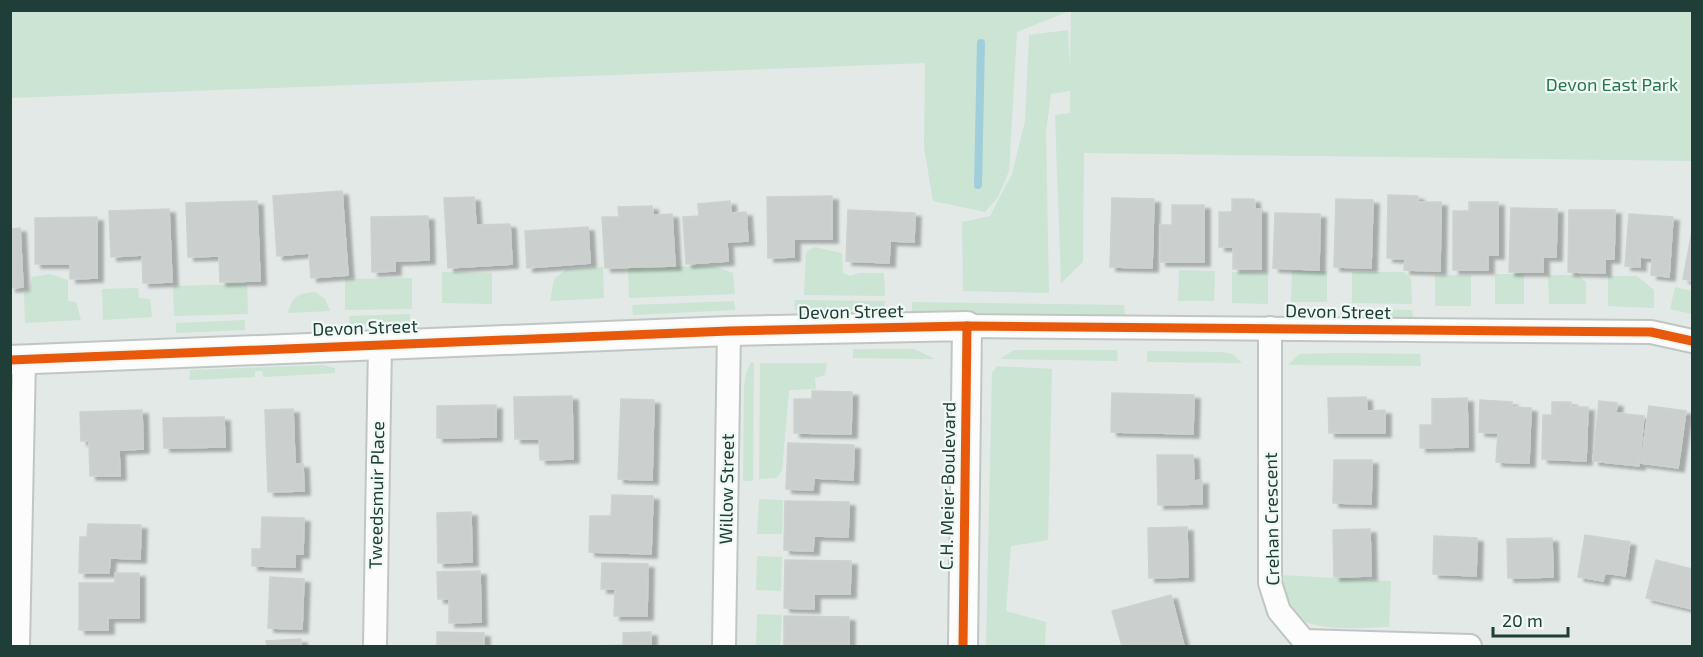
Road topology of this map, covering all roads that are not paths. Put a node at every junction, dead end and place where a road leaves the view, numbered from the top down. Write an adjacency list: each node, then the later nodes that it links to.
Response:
1 (967, 326): 2 (street, Devon Street); 3 (street, Devon Street); 10 (street, C.H. Meier Boulevard)
2 (1270, 328): 4 (street, Devon Street); 11 (street, Crehan Crescent)
3 (729, 331): 5 (street, Devon Street); 9 (street, Willow Street)
4 (1692, 341)
5 (380, 344): 6 (street, Devon Street); 8 (street, Tweedsmuir Place)
6 (17, 359): 7 (street)
7 (18, 646)
8 (375, 646)
9 (724, 646)
10 (963, 646)
11 (1470, 646)

